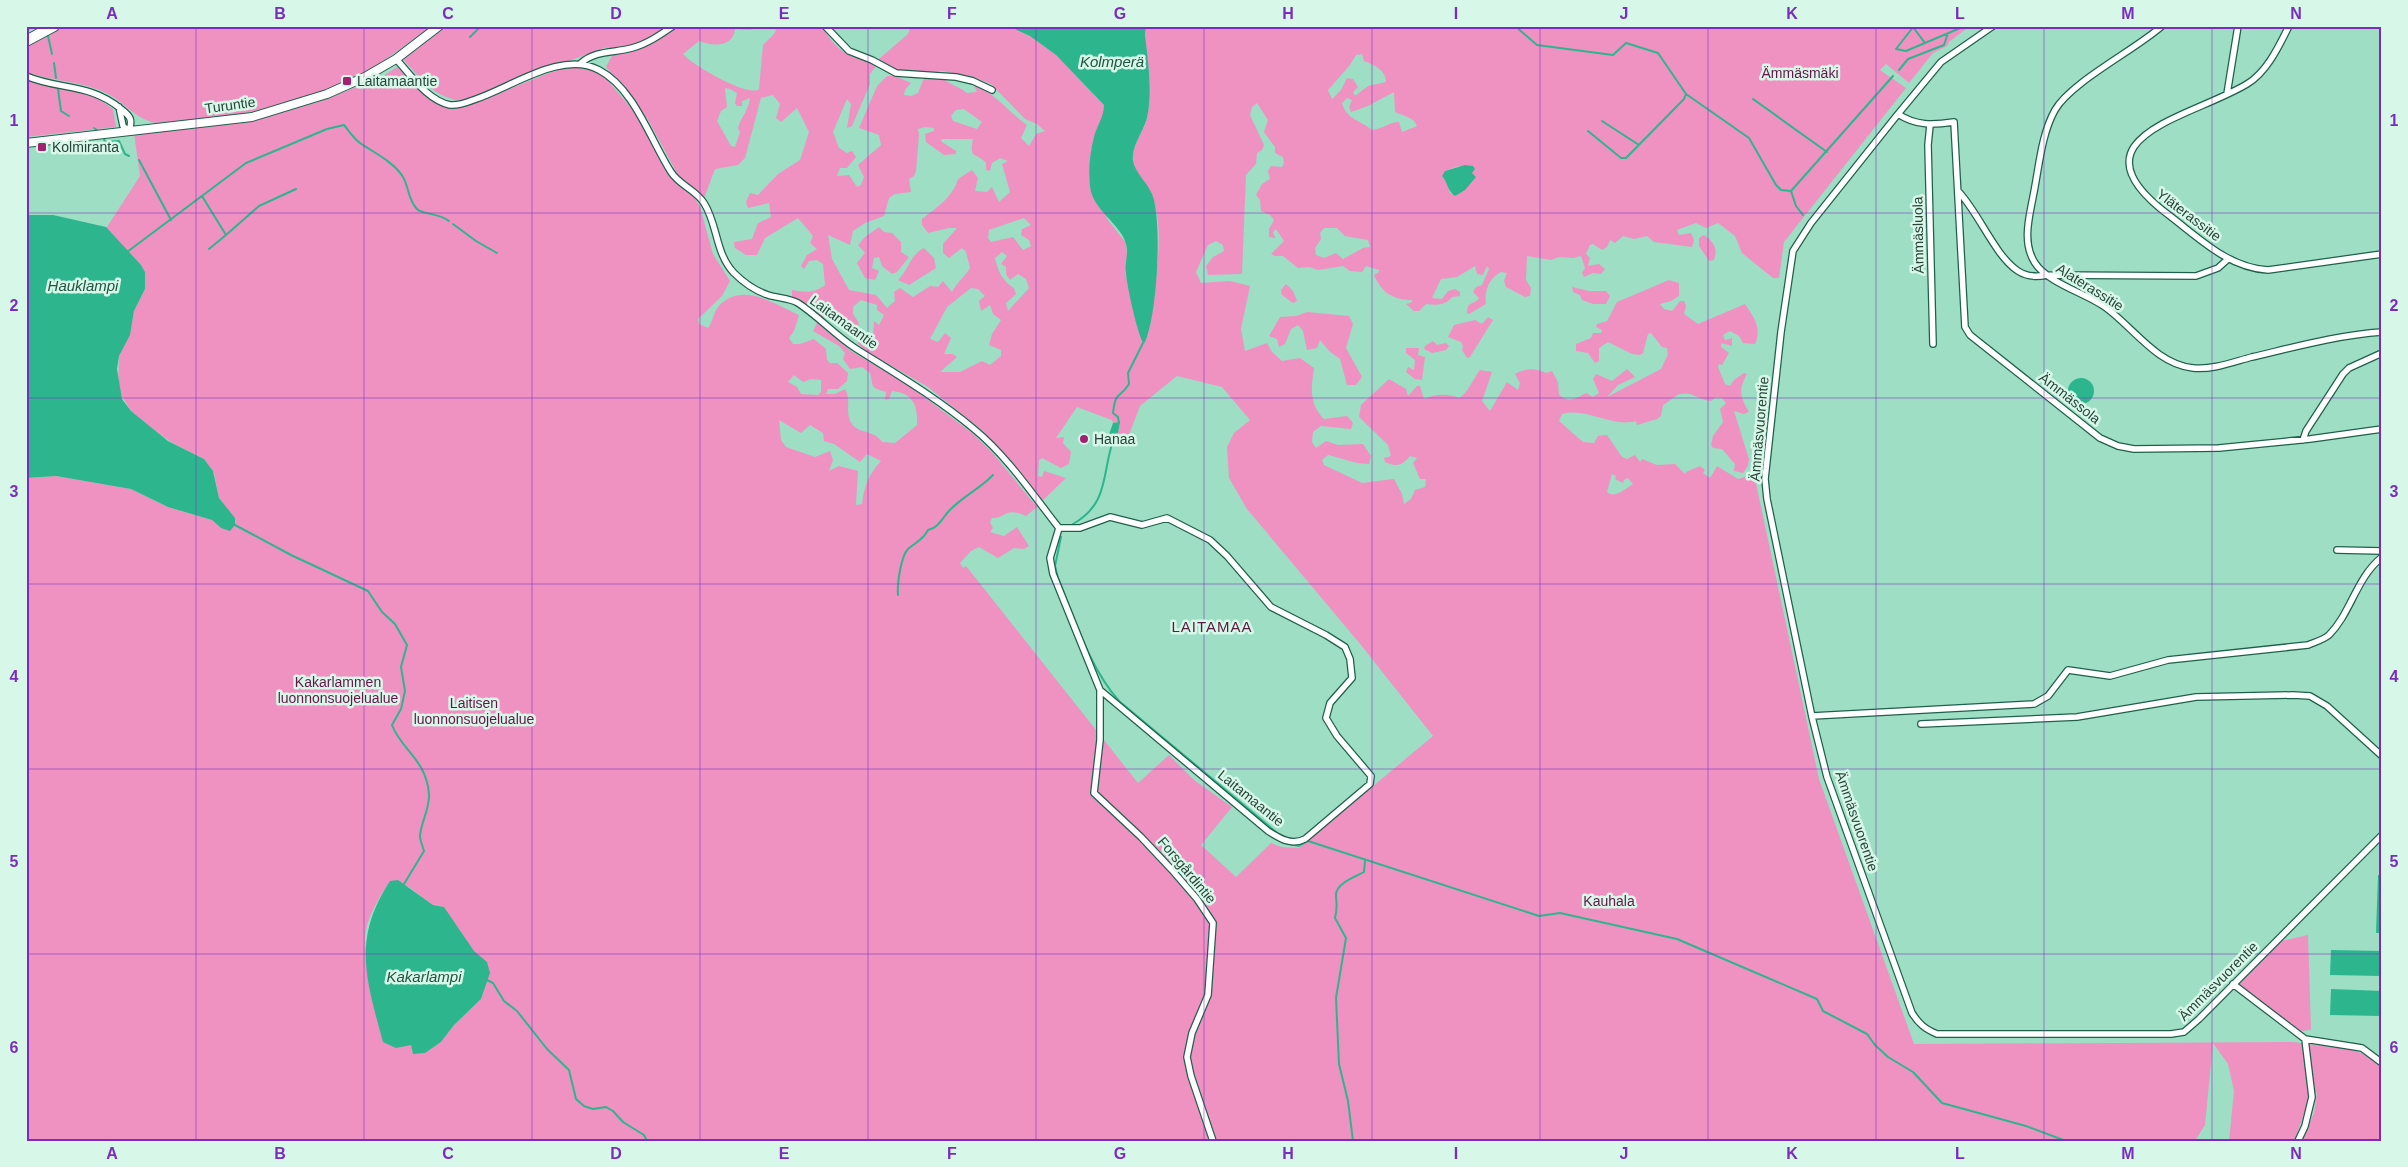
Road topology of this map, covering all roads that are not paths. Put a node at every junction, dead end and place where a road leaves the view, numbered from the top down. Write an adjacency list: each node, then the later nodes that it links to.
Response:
1 (54, 26): 9 (highway)
2 (439, 26): 10 (main road, Turuntie)
3 (673, 26): 11 (street)
4 (825, 26): 13 (street)
5 (1993, 26): 16 (street, Ämmäsvuorentie)
6 (2162, 26): 23 (street, Alaterassitie)
7 (2238, 26): 14 (street)
8 (2289, 26): 14 (street, Yläterassitie)
9 (26, 41)
10 (396, 59): 11 (street); 18 (main road, Turuntie)
11 (580, 63): 29 (street, Laitamaantie)
12 (26, 76): 15 (street)
13 (992, 90)
14 (2226, 94): 22 (street, Yläterassitie)
15 (119, 107): 18 (street); 18 (street)
16 (1898, 114): 17 (street); 34 (street, Ämmäsvuorentie)
17 (1930, 125): 20 (street, Ämmässola); 25 (street, Ämmäsluola)
18 (129, 131): 19 (main road, Turuntie)
19 (26, 143)
20 (1958, 191): 23 (street); 28 (street, Ämmässola)
21 (2382, 254): 22 (street, Yläterassitie)
22 (2228, 260): 23 (street)
23 (2047, 275): 24 (street, Alaterassitie)
24 (2382, 332)
25 (1933, 344)
26 (2382, 353): 28 (street)
27 (2382, 429): 28 (street, Ämmässola)
28 (2303, 440)
29 (1059, 528): 33 (street, Laitamaantie); 33 (street, Laitamaantie)
30 (2337, 550): 31 (street)
31 (2382, 551)
32 (2382, 557): 34 (street)
33 (1100, 690): 41 (street, Forsgårdintie)
34 (1812, 716): 38 (street, Ämmäsvuorentie)
35 (1921, 724): 36 (street)
36 (2382, 756)
37 (2382, 835): 38 (street, Ämmäsvuorentie)
38 (2233, 984): 39 (street)
39 (2305, 1039): 40 (street); 42 (street)
40 (2382, 1062)
41 (1214, 1141)
42 (2298, 1141)

